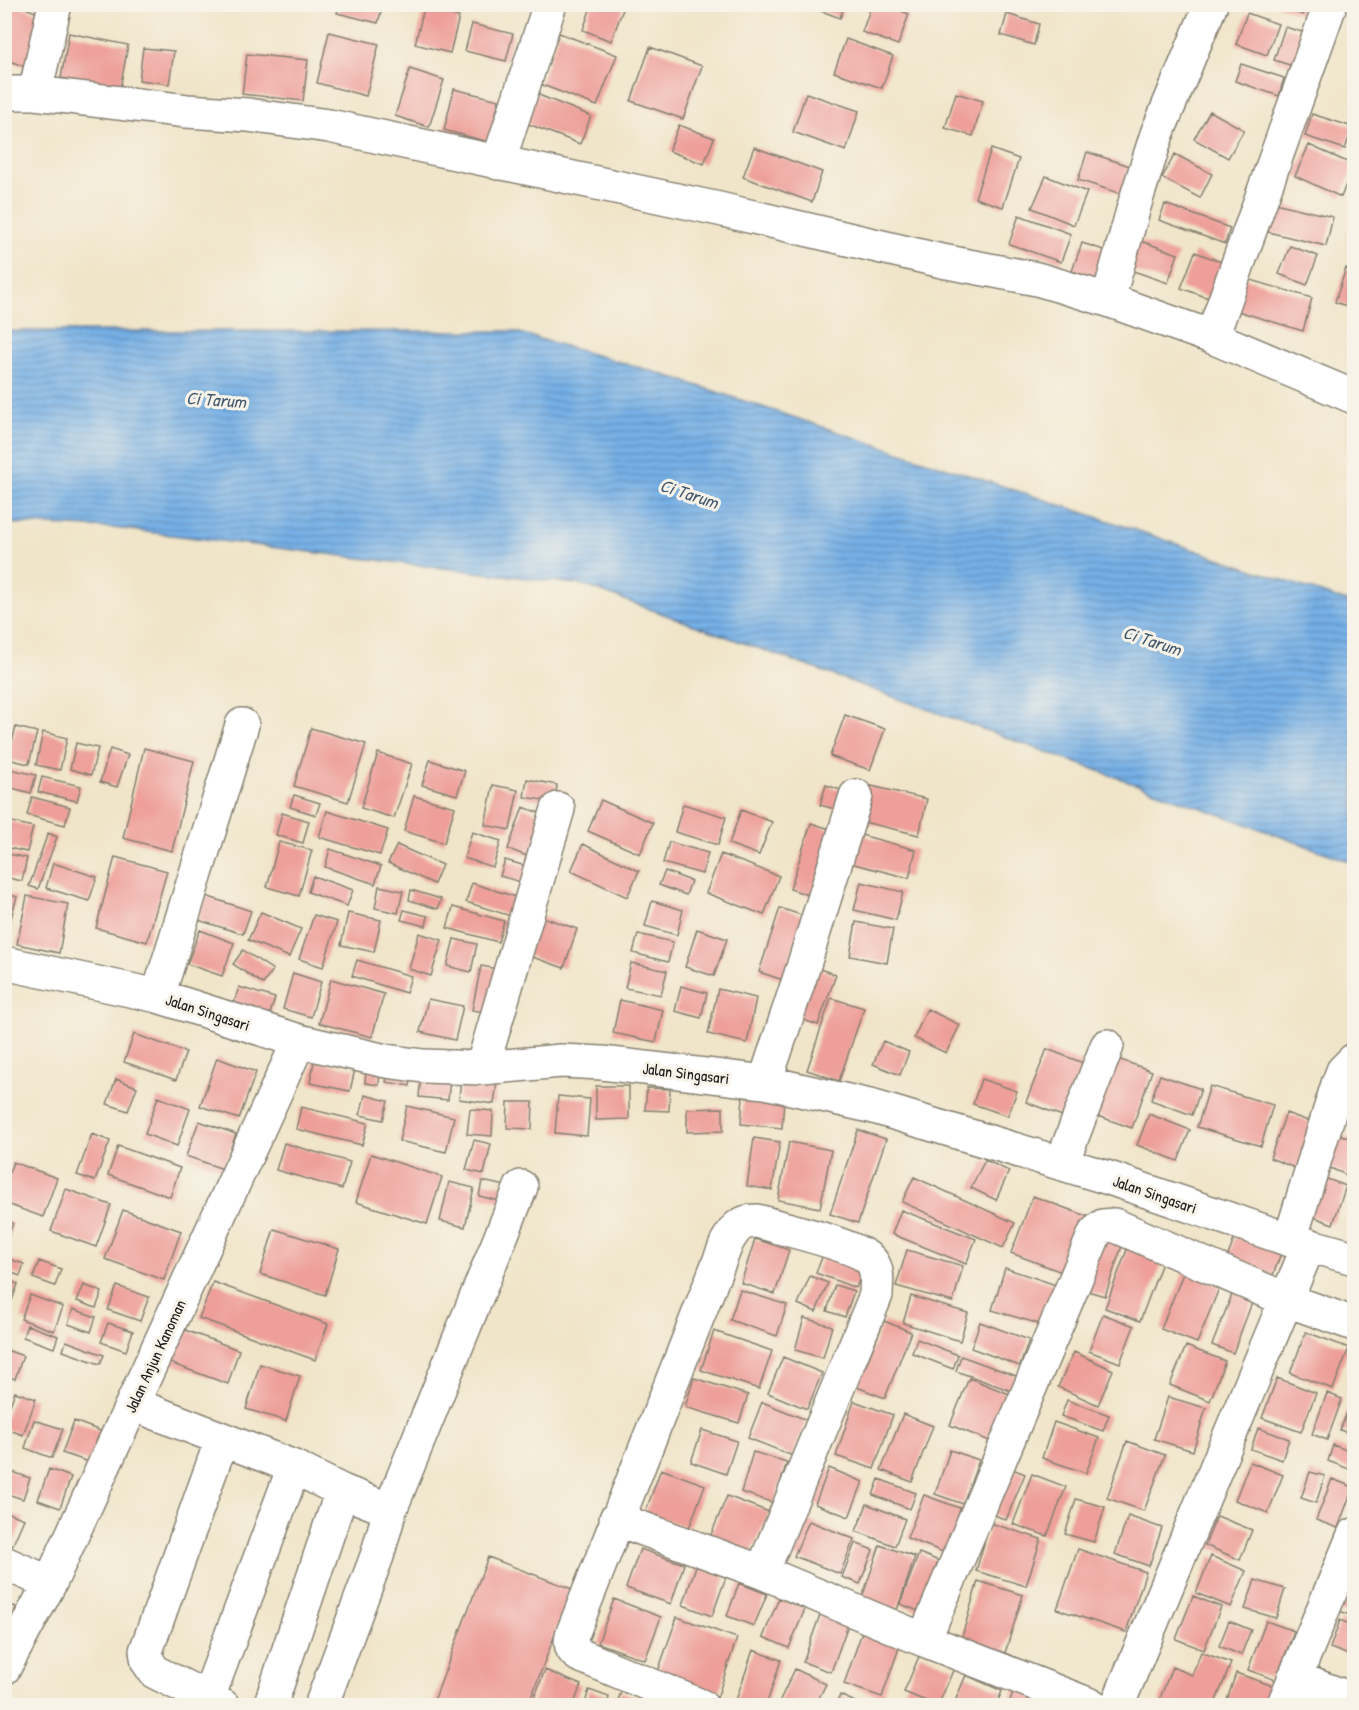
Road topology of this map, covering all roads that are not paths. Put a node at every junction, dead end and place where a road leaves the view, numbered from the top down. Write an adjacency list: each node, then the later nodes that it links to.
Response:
1 (55, 4): 5 (street)
2 (550, 4): 6 (street)
3 (1211, 4): 7 (street)
4 (1329, 8): 8 (street)
5 (20, 93): 6 (street)
6 (498, 163): 7 (street)
7 (1108, 300): 8 (street)
8 (1212, 337): 9 (street)
9 (1352, 386)
10 (242, 725): 14 (street)
11 (856, 796): 19 (street)
12 (558, 809): 18 (street)
13 (4, 963): 14 (street, Jalan Singasari)
14 (158, 996): 15 (street, Jalan Singasari)
15 (299, 1041): 18 (street, Jalan Singasari); 26 (street, Jalan Anjun Kanoman)
16 (1107, 1046): 20 (street)
17 (1354, 1060): 22 (street)
18 (482, 1068): 19 (street, Jalan Singasari)
19 (765, 1082): 20 (street, Jalan Singasari)
20 (1062, 1163): 22 (street, Jalan Singasari)
21 (521, 1187): 30 (street)
22 (1300, 1242): 23 (street, Jalan Singasari); 24 (street)
23 (1354, 1258)
24 (1287, 1300): 25 (street); 36 (street); 45 (street)
25 (1354, 1324)
26 (133, 1404): 27 (street); 35 (street, Jalan Anjun Kanoman)
27 (222, 1439): 28 (street); 40 (street)
28 (294, 1467): 29 (street); 40 (street)
29 (342, 1491): 30 (street); 41 (street)
30 (390, 1510): 42 (street)
31 (616, 1519): 34 (street); 34 (street); 43 (street)
32 (1354, 1535): 38 (street)
33 (4, 1563): 35 (street)
34 (762, 1572): 36 (street)
35 (50, 1583): 37 (street, Jalan Anjun Kanoman)
36 (924, 1640): 44 (street)
37 (4, 1668)
38 (1289, 1692): 39 (street)
39 (1354, 1700)
40 (216, 1702)
41 (270, 1706)
42 (321, 1706)
43 (701, 1706)
44 (1093, 1706)
45 (1118, 1706)

